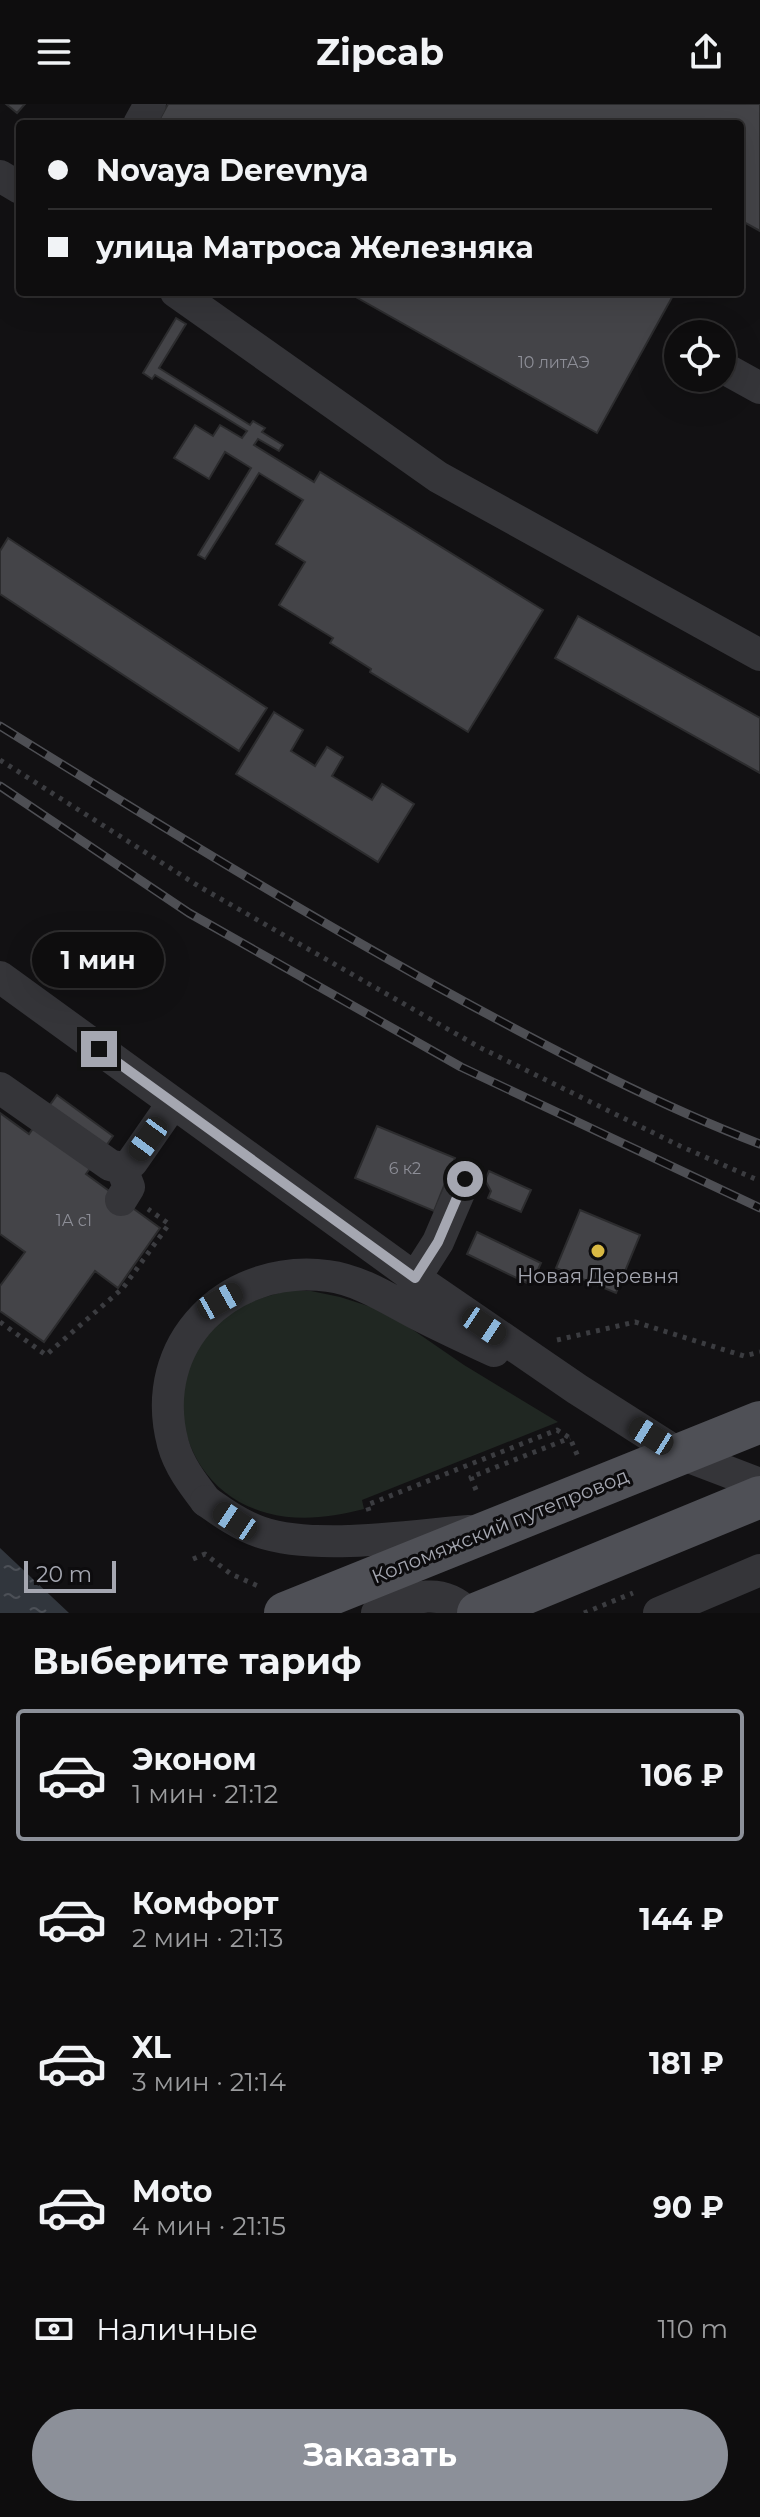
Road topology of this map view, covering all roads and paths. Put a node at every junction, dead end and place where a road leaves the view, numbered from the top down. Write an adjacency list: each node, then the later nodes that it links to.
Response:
1 (182, 296): 4 (street)
2 (736, 375): 3 (street)
3 (760, 388)
4 (760, 655)
5 (0, 760): 10 (path)
6 (0, 977): 8 (street)
7 (0, 1088): 11 (street)
8 (173, 1103): 11 (street); 12 (street)
9 (465, 1179): 12 (street)
10 (760, 1181)
11 (124, 1186): 13 (path)
12 (415, 1278): 16 (street)
13 (0, 1322)
14 (556, 1340): 15 (path)
15 (760, 1352)
16 (577, 1389): 19 (street); 22 (street, bridge)
17 (760, 1422): 22 (main road, Коломяжский путепровод, bridge)
18 (570, 1438): 20 (path)
19 (760, 1484)
20 (476, 1490)
21 (760, 1497): 30 (main road, bridge)
22 (492, 1529): 27 (main road, Коломяжский путепровод, bridge)
23 (193, 1559): 27 (path)
24 (760, 1570): 26 (street)
25 (633, 1593): 31 (path)
26 (730, 1600): 32 (street)
27 (275, 1606)
28 (377, 1613): 29 (street)
29 (468, 1613)
30 (478, 1613)
31 (584, 1613)
32 (659, 1613)

